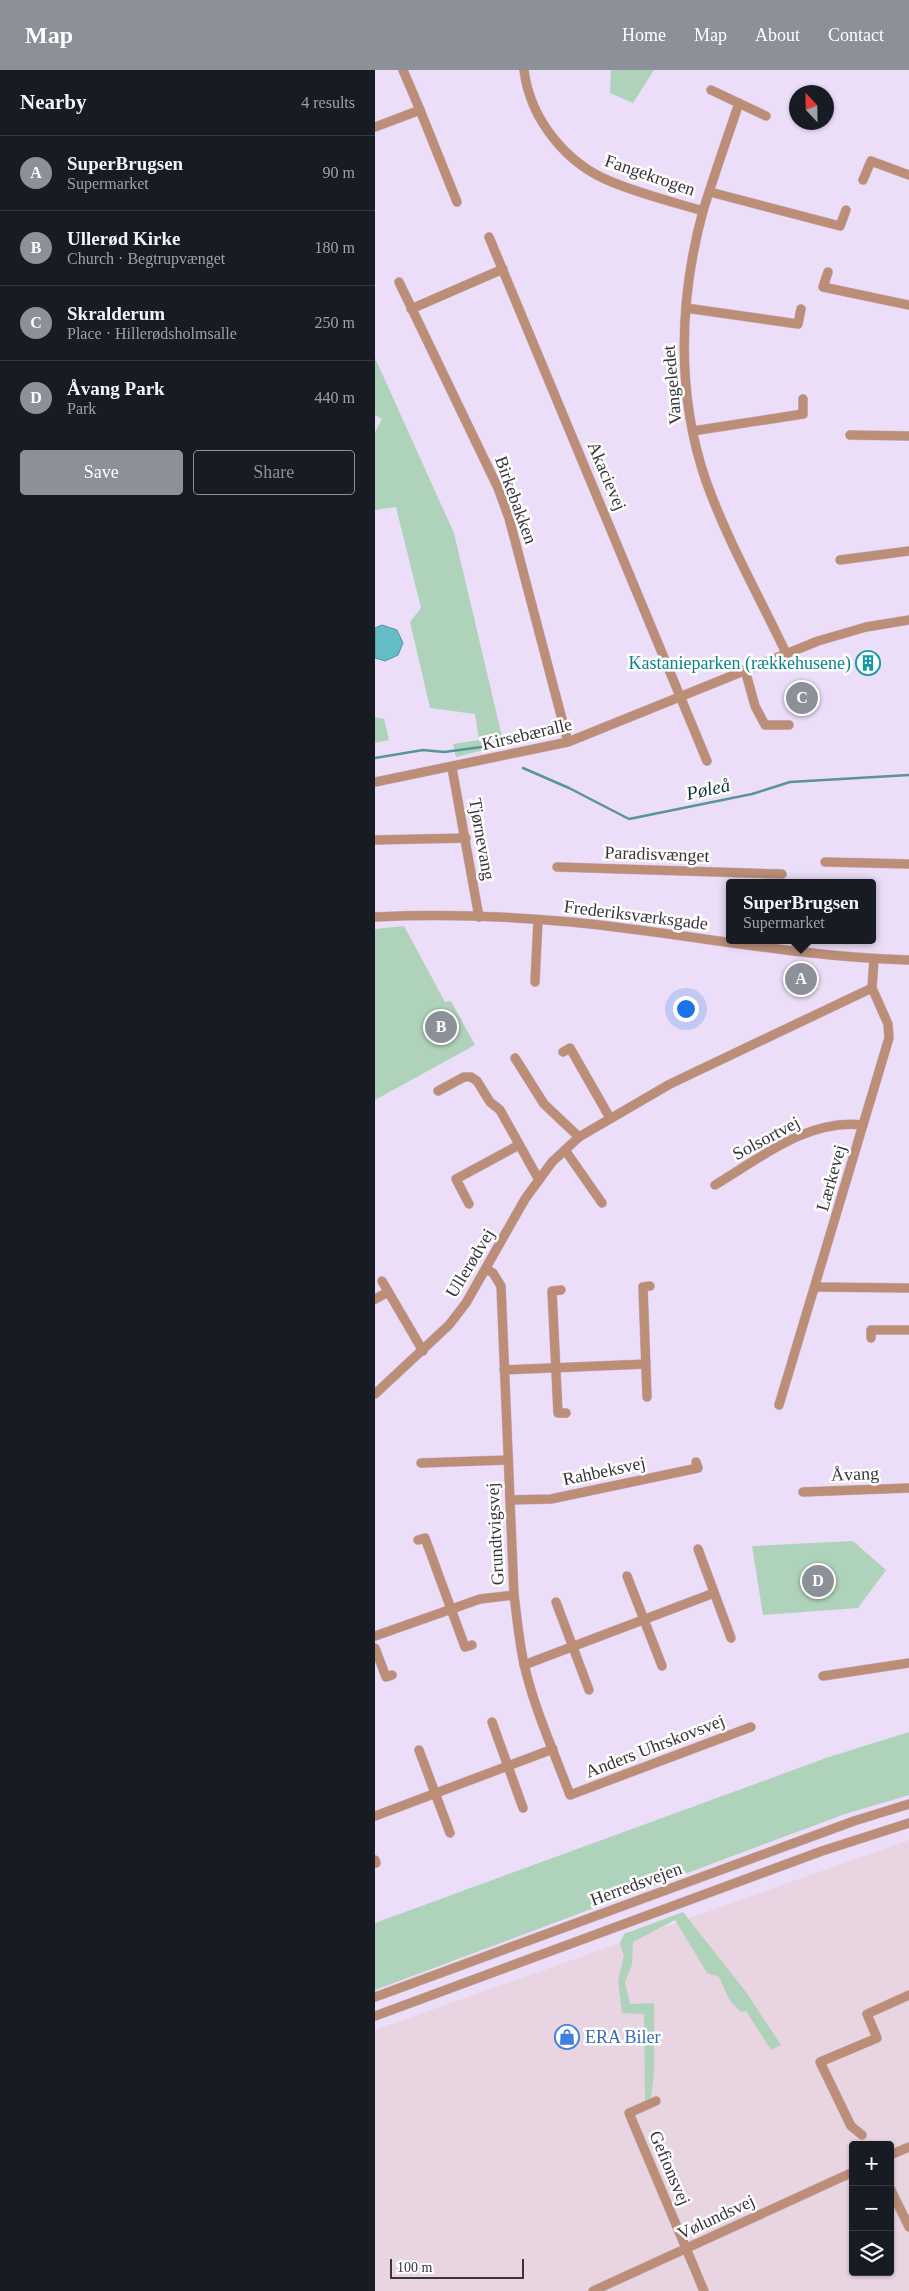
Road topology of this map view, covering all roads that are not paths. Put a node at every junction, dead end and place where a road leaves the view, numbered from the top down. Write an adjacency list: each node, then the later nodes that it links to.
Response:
1 (403, 70): 5 (street)
2 (524, 70): 13 (street, Fangekrogen)
3 (711, 90): 4 (street)
4 (739, 103): 6 (street); 10 (street, Vangeledet)
5 (420, 110): 7 (street); 11 (street)
6 (766, 116)
7 (375, 127)
8 (909, 175): 9 (street)
9 (863, 180)
10 (710, 192): 12 (street); 13 (street, Vangeledet)
11 (457, 202)
12 (846, 210)
13 (703, 211): 19 (street, Vangeledet)
14 (489, 237): 15 (street, Akacievej)
15 (503, 269): 20 (street); 31 (street, Akacievej)
16 (828, 272): 18 (street)
17 (399, 282): 20 (street, Birkebakken)
18 (909, 305)
19 (686, 308): 21 (street); 23 (street, Vangeledet)
20 (411, 309): 33 (street, Birkebakken)
21 (801, 309)
22 (803, 399): 23 (street)
23 (693, 431): 29 (street, Vangeledet)
24 (850, 435): 25 (street)
25 (909, 436)
26 (909, 551): 27 (street)
27 (840, 560)
28 (909, 620): 29 (street, Kirsebæralle)
29 (785, 653): 30 (street, Kirsebæralle)
30 (745, 670): 31 (street, Kirsebæralle); 32 (street)
31 (681, 696): 33 (street, Kirsebæralle); 34 (street)
32 (789, 725)
33 (568, 742): 35 (street, Kirsebæralle)
34 (707, 761)
35 (452, 768): 36 (street, Kirsebæralle); 37 (street, Tjørnevang)
36 (375, 782)
37 (466, 838): 38 (street); 45 (street, Tjørnevang)
38 (375, 840)
39 (825, 862): 40 (street)
40 (909, 864)
41 (557, 867): 43 (street, Paradisvænget)
42 (782, 874): 43 (street, Paradisvænget)
43 (756, 878)
44 (375, 917): 45 (street, Frederiksværksgade)
45 (479, 917): 46 (street, Frederiksværksgade)
46 (538, 920): 47 (street, Frederiksværksgade); 51 (street, Frederiksværksgade)
47 (726, 940)
48 (761, 944): 49 (street, Frederiksværksgade)
49 (874, 959): 50 (street, Frederiksværksgade); 52 (street)
50 (909, 960)
51 (535, 982)
52 (871, 988): 56 (street, Ullerødvej); 57 (street, Lærkevej)
53 (563, 1052): 56 (street)
54 (515, 1058): 58 (street)
55 (438, 1091): 59 (street)
56 (610, 1118): 58 (street, Ullerødvej)
57 (863, 1125): 62 (street, Solsortvej); 68 (street, Lærkevej)
58 (579, 1137): 60 (street, Ullerødvej)
59 (519, 1145): 61 (street); 64 (street)
60 (565, 1150): 61 (street, Ullerødvej); 63 (street)
61 (539, 1180): 65 (street, Ullerødvej)
62 (715, 1185)
63 (602, 1203)
64 (469, 1204)
65 (486, 1269): 75 (street, Ullerødvej); 78 (street, Grundtvigsvej)
66 (382, 1281): 71 (street)
67 (649, 1286): 76 (street)
68 (815, 1287): 69 (street); 81 (street, Lærkevej)
69 (909, 1288)
70 (561, 1290): 77 (street)
71 (388, 1292): 72 (street); 75 (street)
72 (375, 1299)
73 (909, 1330): 74 (street)
74 (871, 1338)
75 (423, 1351): 79 (street, Ullerødvej)
76 (646, 1364): 77 (street); 80 (street)
77 (556, 1368): 78 (street); 82 (street)
78 (505, 1370): 83 (street, Grundtvigsvej)
79 (375, 1394)
80 (647, 1396)
81 (779, 1405)
82 (566, 1412)
83 (508, 1460): 85 (street); 88 (street, Grundtvigsvej)
84 (697, 1462): 88 (street, Rahbeksvej)
85 (421, 1463)
86 (909, 1488): 87 (street, Åvang)
87 (803, 1492)
88 (510, 1500): 93 (street, Grundtvigsvej)
89 (418, 1540): 95 (street)
90 (697, 1550): 92 (street)
91 (627, 1576): 96 (street)
92 (714, 1594): 96 (street); 98 (street)
93 (514, 1595): 95 (street); 103 (street, Grundtvigsvej)
94 (556, 1602): 100 (street)
95 (451, 1608): 97 (street); 99 (street)
96 (644, 1620): 100 (street); 104 (street)
97 (375, 1636)
98 (731, 1638)
99 (472, 1645)
100 (573, 1646): 103 (street); 107 (street)
101 (375, 1648): 105 (street)
102 (909, 1664): 106 (street)
103 (524, 1665): 110 (street, Grundtvigsvej)
104 (661, 1666)
105 (392, 1675)
106 (823, 1676)
107 (589, 1690)
108 (492, 1722): 112 (street)
109 (751, 1727): 114 (street, Anders Uhrskovsvej)
110 (553, 1749): 112 (street); 114 (street, Grundtvigsvej)
111 (419, 1750): 113 (street)
112 (507, 1766): 113 (street); 116 (street)
113 (435, 1793): 117 (street); 119 (street)
114 (570, 1795)
115 (909, 1804): 121 (street, Herredsvejen)
116 (523, 1808)
117 (375, 1816)
118 (909, 1823): 122 (street, Herredsvejen)
119 (450, 1832)
120 (909, 1995): 124 (street)
121 (375, 1997)
122 (375, 2016)
123 (656, 2101): 130 (street, Gefionsvej)
124 (862, 2135)
125 (909, 2147): 126 (street)
126 (894, 2153)
127 (849, 2174): 130 (street, Vølundsvej)
128 (894, 2196): 129 (street)
129 (909, 2227)
130 (686, 2248): 131 (street, Vølundsvej); 132 (street, Gefionsvej)
131 (593, 2291)
132 (705, 2291)

